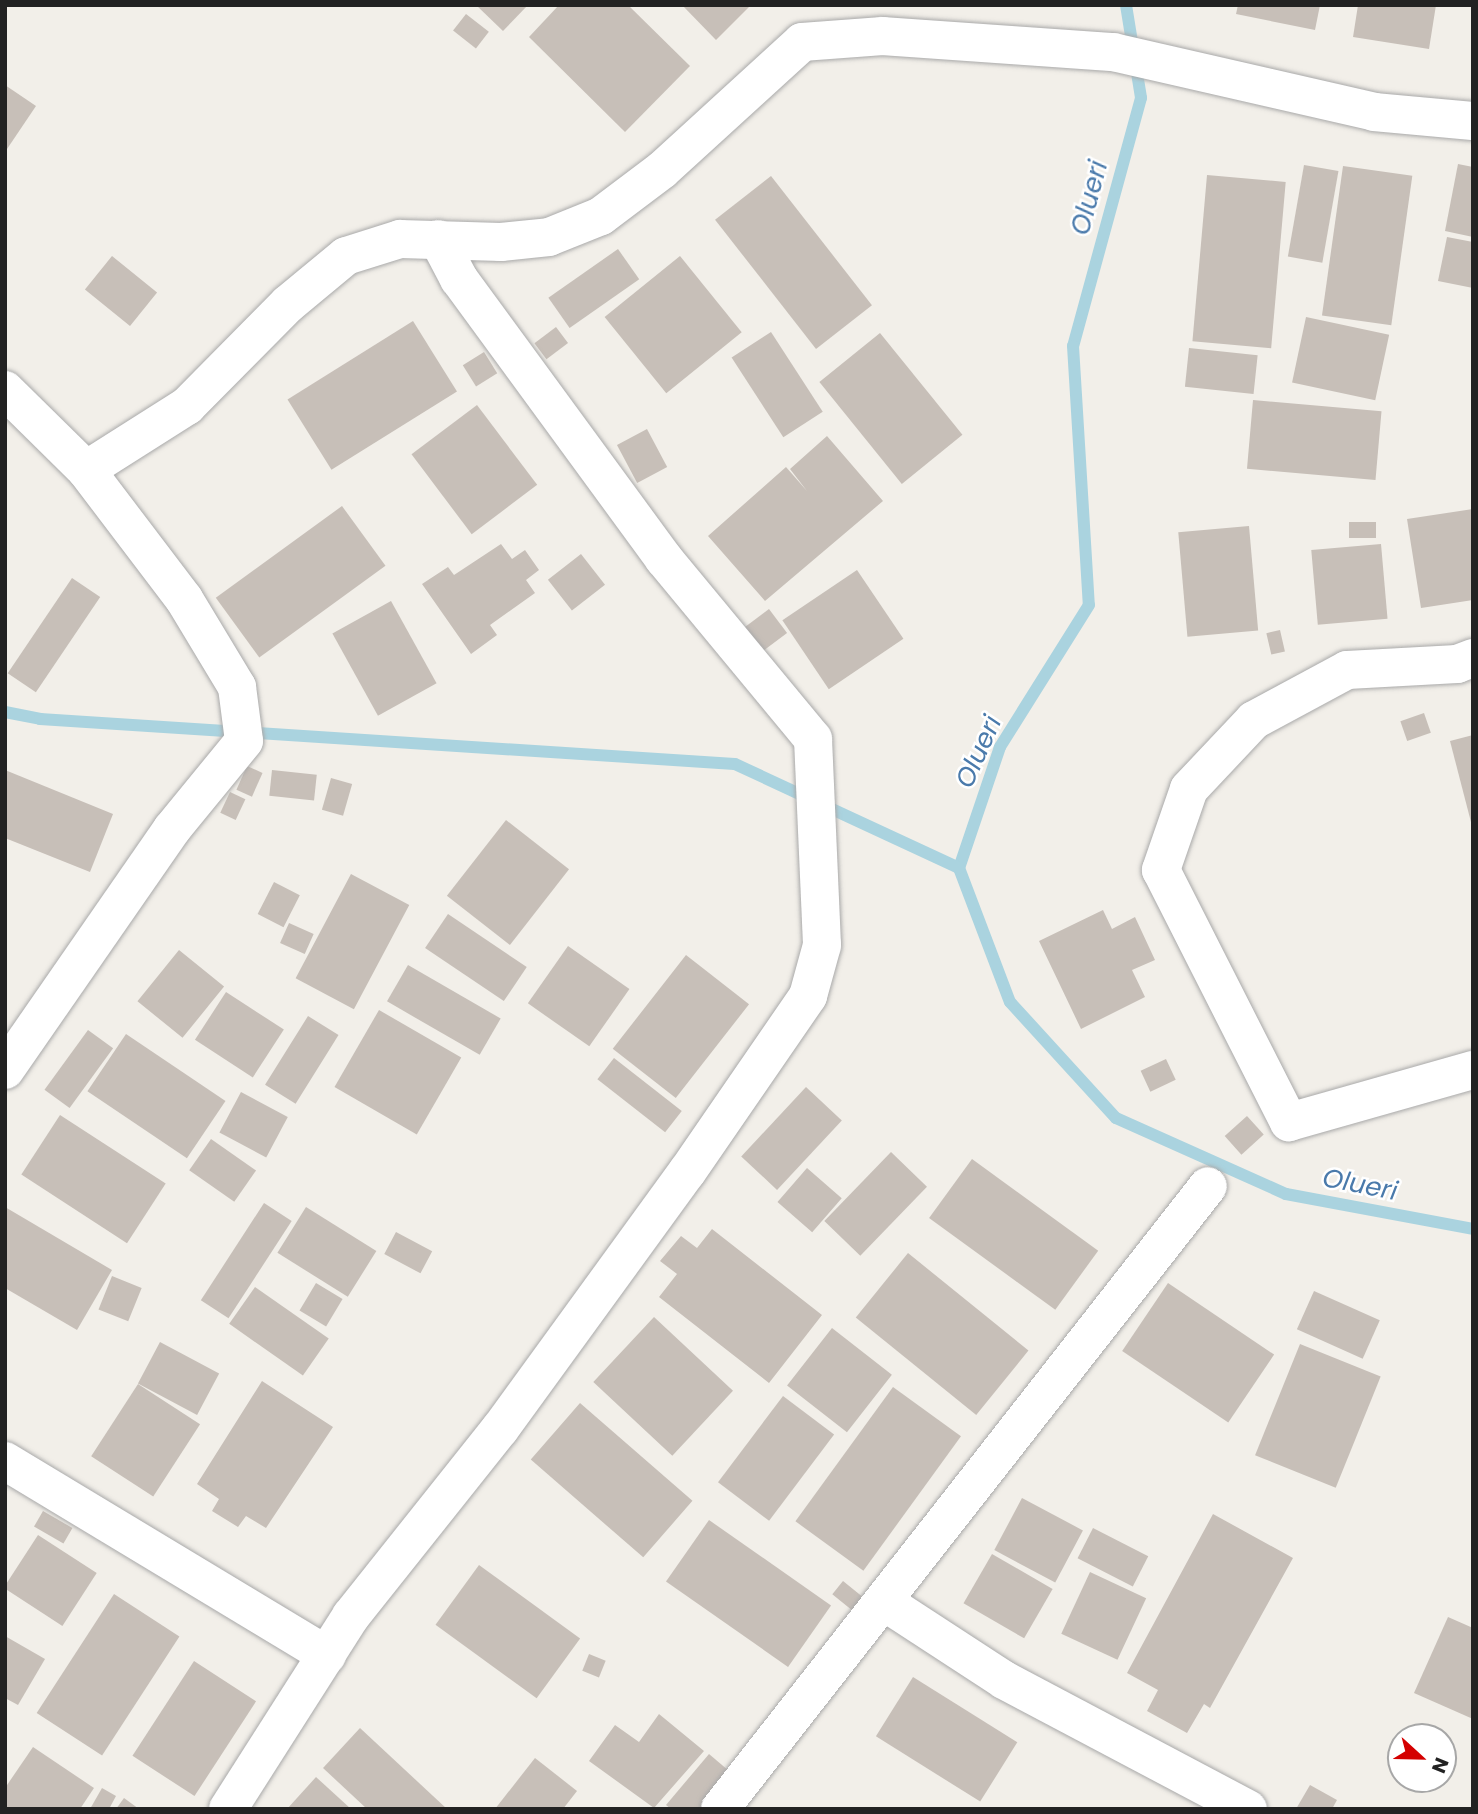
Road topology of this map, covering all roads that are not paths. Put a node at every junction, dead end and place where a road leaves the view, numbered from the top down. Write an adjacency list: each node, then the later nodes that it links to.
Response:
1 (1473, 121): 2 (street)
2 (438, 239): 4 (street); 11 (street)
3 (5, 390): 4 (street)
4 (86, 470): 6 (street)
5 (1473, 658): 7 (street)
6 (5, 1070)
7 (1473, 1070)
8 (1208, 1186): 10 (street)
9 (5, 1461): 11 (street)
10 (886, 1603): 13 (street); 14 (street)
11 (327, 1655): 12 (street)
12 (228, 1809)
13 (720, 1809)
14 (1248, 1809)

